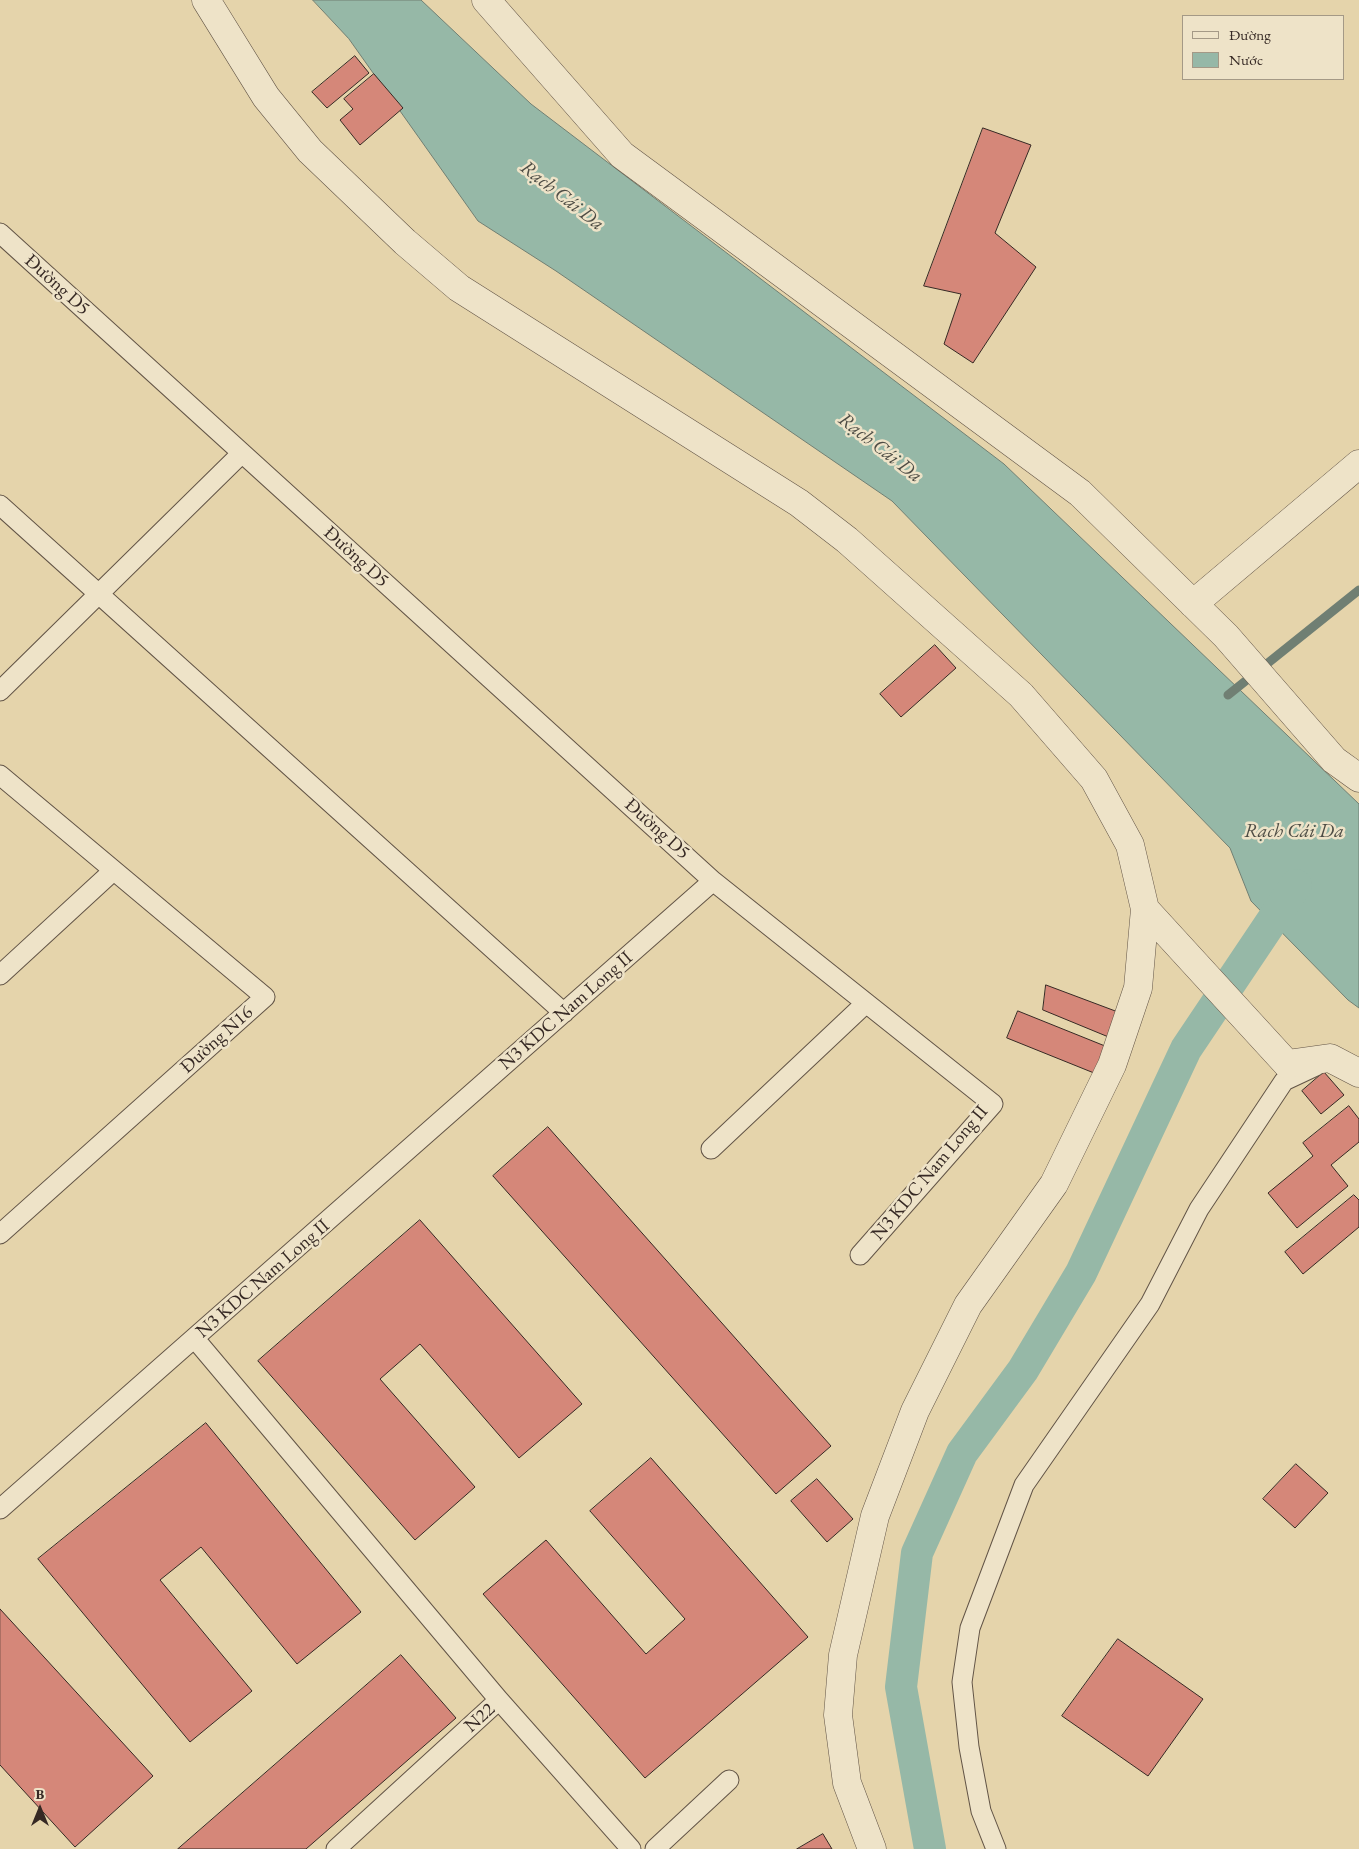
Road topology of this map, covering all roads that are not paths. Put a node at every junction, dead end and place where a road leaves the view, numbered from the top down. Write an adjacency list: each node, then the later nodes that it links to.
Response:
1 (206, 0): 14 (street)
2 (486, 0): 8 (street)
3 (0, 233): 4 (lane, Đường D5)
4 (242, 453): 7 (lane); 13 (lane, Đường D5)
5 (1359, 464): 8 (street)
6 (0, 505): 7 (lane)
7 (99, 594): 9 (lane); 17 (lane)
8 (1193, 604): 11 (street)
9 (0, 691)
10 (0, 775): 12 (lane, Đường N16)
11 (1359, 778)
12 (113, 871): 15 (lane); 21 (lane, Đường N16)
13 (714, 881): 16 (lane, N3 KDC Nam Long II); 17 (lane, N3 KDC Nam Long II)
14 (1145, 909): 18 (street); 30 (street)
15 (0, 975)
16 (866, 1003): 20 (lane); 22 (lane, N3 KDC Nam Long II)
17 (564, 1013): 23 (lane, N3 KDC Nam Long II)
18 (1330, 1058): 19 (street); 31 (lane)
19 (1359, 1073)
20 (711, 1149)
21 (0, 1234)
22 (860, 1255)
23 (195, 1339): 24 (lane, N3 KDC Nam Long II); 25 (lane)
24 (0, 1509)
25 (499, 1700): 27 (lane, N22); 28 (lane, N22)
26 (729, 1780): 29 (lane)
27 (336, 1849)
28 (631, 1849)
29 (655, 1849)
30 (872, 1849)
31 (996, 1849)

